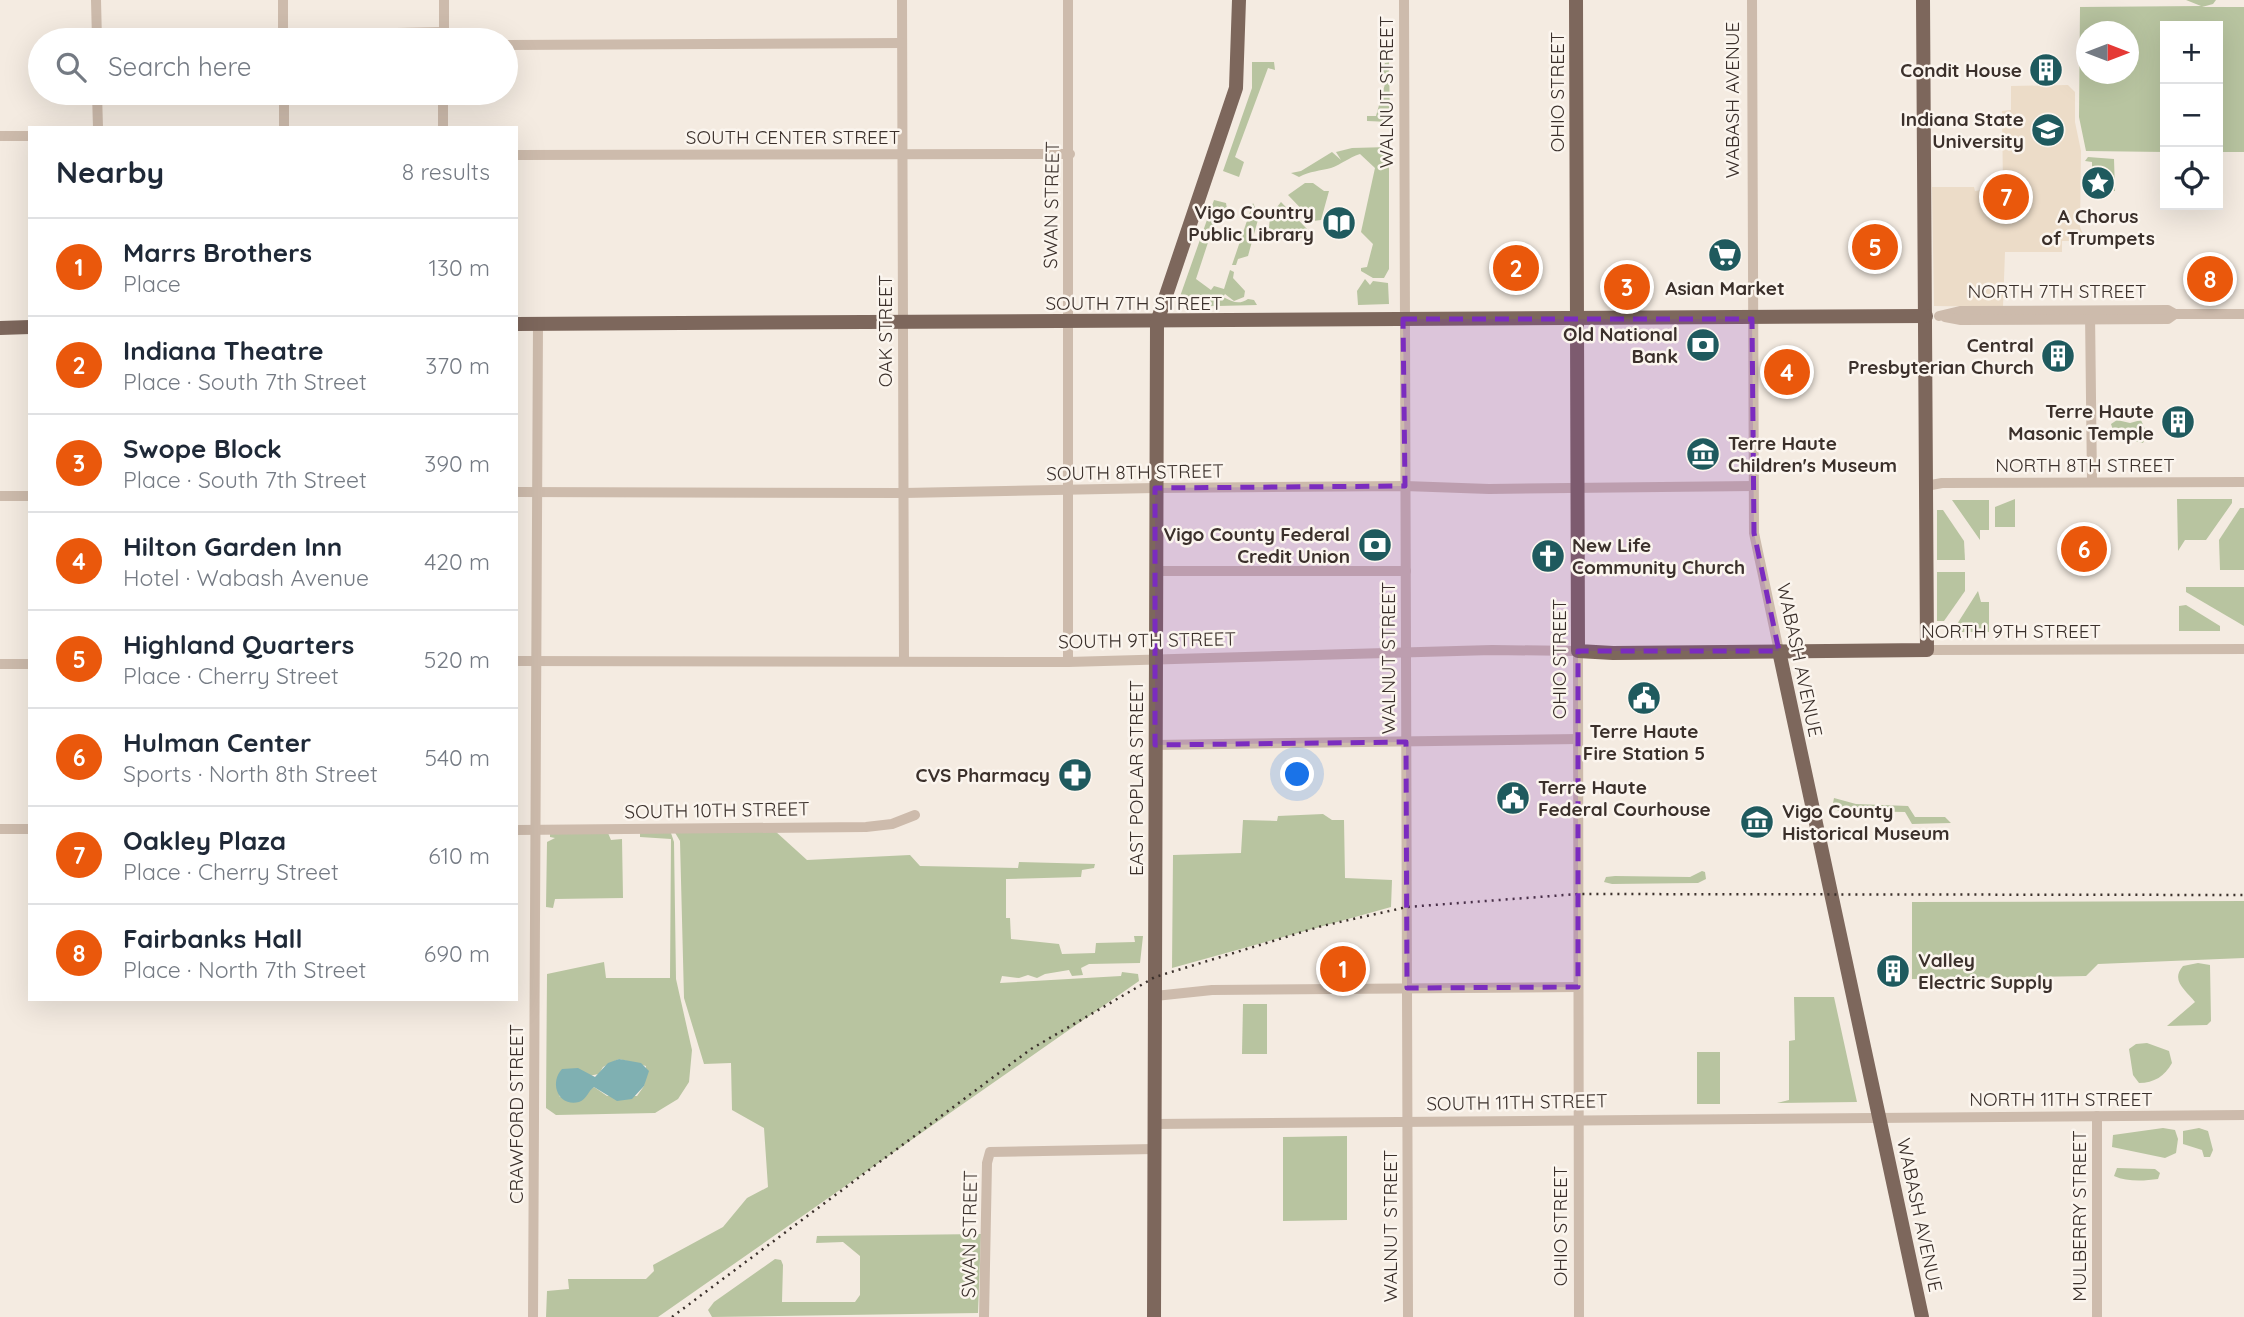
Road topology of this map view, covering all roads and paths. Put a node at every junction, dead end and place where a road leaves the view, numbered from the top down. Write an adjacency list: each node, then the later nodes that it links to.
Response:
1 (96, 0): 11 (street)
2 (283, 0): 12 (street)
3 (444, 0): 13 (street)
4 (902, 0): 14 (street, OAK STREET)
5 (1068, 0): 24 (street, SWAN STREET)
6 (1239, 0): 34 (main road, EAST POPLAR STREET)
7 (1404, 0): 30 (street, WALNUT STREET)
8 (1576, 0): 32 (main road, OHIO STREET)
9 (1752, 0): 31 (street, WABASH AVENUE)
10 (1923, 0): 29 (main road)
11 (97, 28)
12 (283, 28)
13 (444, 28)
14 (902, 43): 15 (street); 26 (street, OAK STREET)
15 (518, 45)
16 (97, 105): 19 (street)
17 (284, 105): 20 (street)
18 (443, 105): 21 (street)
19 (97, 126)
20 (284, 126)
21 (443, 126)
22 (28, 135): 23 (street)
23 (0, 136)
24 (1070, 154): 26 (street, SOUTH CENTER STREET); 33 (street, SWAN STREET)
25 (518, 155): 26 (street, SOUTH CENTER STREET)
26 (902, 155): 36 (street, OAK STREET)
27 (2244, 314): 28 (street, NORTH 7TH STREET)
28 (2090, 315): 29 (street, NORTH 7TH STREET); 40 (street)
29 (1933, 316): 31 (main road, NORTH 7TH STREET); 44 (main road)
30 (1403, 319): 32 (main road, SOUTH 7TH STREET); 34 (main road, SOUTH 7TH STREET); 42 (street, WALNUT STREET)
31 (1752, 319): 32 (main road, SOUTH 7TH STREET); 43 (street, WABASH AVENUE)
32 (1577, 320): 45 (main road, OHIO STREET)
33 (1068, 322): 34 (main road, SOUTH 7TH STREET); 36 (main road, SOUTH 7TH STREET); 47 (street, SWAN STREET)
34 (1157, 322): 46 (main road, EAST POPLAR STREET)
35 (538, 323): 36 (main road, SOUTH 7TH STREET); 37 (main road, SOUTH 7TH STREET); 49 (street, CRAWFORD STREET)
36 (902, 323): 50 (street, OAK STREET)
37 (518, 324)
38 (28, 327): 39 (main road)
39 (0, 328)
40 (2092, 482): 41 (street, NORTH 8TH STREET); 44 (street, NORTH 8TH STREET)
41 (2244, 482)
42 (1405, 486): 45 (street, SOUTH 8TH STREET); 46 (street, SOUTH 8TH STREET); 54 (street, WALNUT STREET)
43 (1753, 486): 45 (street, SOUTH 8TH STREET); 58 (street, WABASH AVENUE)
44 (1926, 486): 56 (main road)
45 (1578, 487): 57 (main road, OHIO STREET)
46 (1156, 488): 47 (street, SOUTH 8TH STREET); 53 (main road, EAST POPLAR STREET)
47 (1069, 491): 50 (street, SOUTH 8TH STREET); 64 (street, SWAN STREET)
48 (518, 492): 49 (street, SOUTH 8TH STREET)
49 (536, 492): 50 (street, SOUTH 8TH STREET); 62 (street, CRAWFORD STREET)
50 (904, 493): 63 (street, OAK STREET)
51 (0, 496): 52 (street)
52 (28, 496)
53 (1156, 571): 54 (street); 60 (main road, EAST POPLAR STREET)
54 (1406, 571): 59 (street, WALNUT STREET)
55 (2244, 649): 56 (street, NORTH 9TH STREET)
56 (1927, 650): 58 (main road, NORTH 9TH STREET)
57 (1578, 651): 58 (main road, SOUTH 9TH STREET); 59 (street, SOUTH 9TH STREET); 67 (street, OHIO STREET)
58 (1779, 651): 80 (main road, WABASH AVENUE)
59 (1407, 652): 60 (street, SOUTH 9TH STREET); 68 (street, WALNUT STREET)
60 (1156, 659): 64 (street, SOUTH 9TH STREET); 69 (main road, EAST POPLAR STREET)
61 (518, 661): 62 (street, SOUTH 9TH STREET)
62 (535, 661): 63 (street, SOUTH 9TH STREET); 74 (street, CRAWFORD STREET)
63 (904, 661): 64 (street, SOUTH 9TH STREET)
64 (1068, 662)
65 (0, 664): 66 (street)
66 (28, 664)
67 (1578, 740): 68 (street); 75 (street, OHIO STREET)
68 (1406, 742): 69 (street); 76 (street, WALNUT STREET)
69 (1155, 745): 77 (main road, EAST POPLAR STREET)
70 (915, 815): 74 (street, SOUTH 10TH STREET)
71 (0, 829): 72 (street)
72 (28, 829)
73 (518, 830): 74 (street, SOUTH 10TH STREET)
74 (535, 830): 85 (street, CRAWFORD STREET)
75 (1578, 987): 76 (street); 81 (street, OHIO STREET)
76 (1407, 988): 77 (street); 82 (street, WALNUT STREET)
77 (1155, 996): 83 (main road, EAST POPLAR STREET)
78 (2244, 1115): 79 (street, NORTH 11TH STREET)
79 (2097, 1116): 80 (street, NORTH 11TH STREET); 91 (street, MULBERRY STREET)
80 (1879, 1117): 81 (street, SOUTH 11TH STREET); 90 (main road, WABASH AVENUE)
81 (1578, 1119): 82 (street, SOUTH 11TH STREET); 89 (street, OHIO STREET)
82 (1408, 1121): 83 (street, SOUTH 11TH STREET); 88 (street, WALNUT STREET)
83 (1154, 1124): 84 (main road, EAST POPLAR STREET)
84 (1154, 1149): 86 (street, SWAN STREET); 87 (main road, EAST POPLAR STREET)
85 (533, 1317)
86 (985, 1317)
87 (1154, 1317)
88 (1408, 1317)
89 (1579, 1317)
90 (1922, 1317)
91 (2097, 1317)

